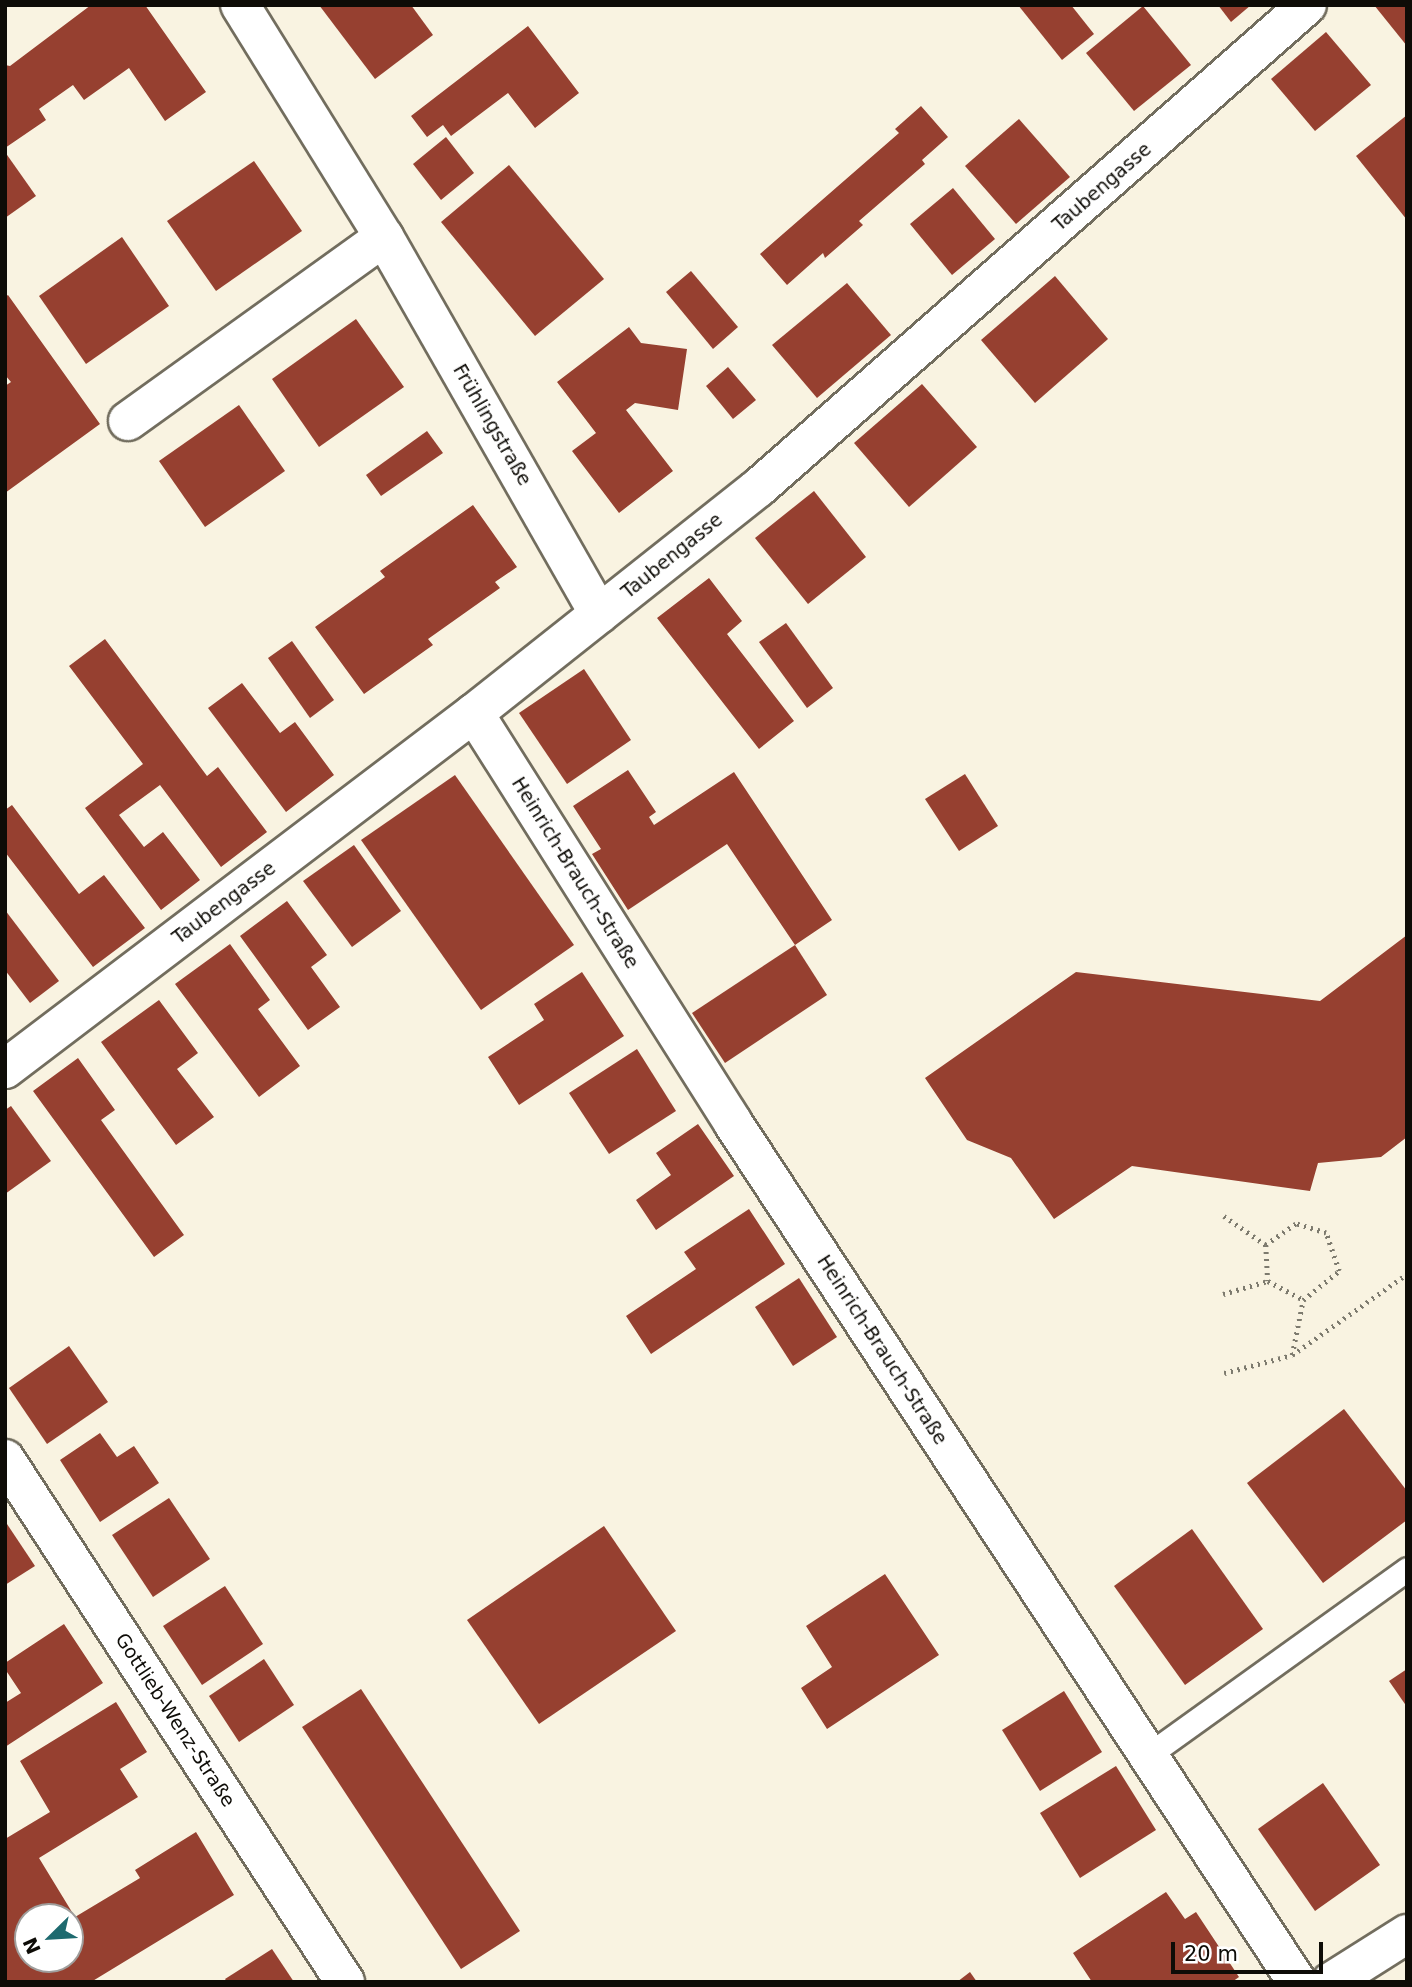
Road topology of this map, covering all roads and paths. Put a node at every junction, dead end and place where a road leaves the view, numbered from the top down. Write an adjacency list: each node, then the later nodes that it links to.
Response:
1 (240, 5): 3 (street, Frühlingstraße)
2 (1307, 5): 5 (street, Taubengasse)
3 (384, 237): 4 (street); 5 (street, Frühlingstraße)
4 (128, 421)
5 (600, 614): 6 (street, Taubengasse)
6 (474, 713): 7 (street, Taubengasse); 18 (street, Heinrich-Brauch-Straße)
7 (5, 1069)
8 (1224, 1216): 9 (path)
9 (1266, 1245): 11 (path); 13 (path)
10 (1407, 1274): 14 (path)
11 (1268, 1281): 12 (path); 13 (path)
12 (1223, 1294)
13 (1303, 1300): 14 (path)
14 (1292, 1355): 15 (path)
15 (1224, 1373)
16 (5, 1459): 20 (street, Gottlieb-Wenz-Straße)
17 (1407, 1569): 18 (lane)
18 (1147, 1756): 21 (street, Heinrich-Brauch-Straße)
19 (1407, 1934): 22 (street)
20 (345, 1982)
21 (1297, 1982)
22 (1331, 1982)

